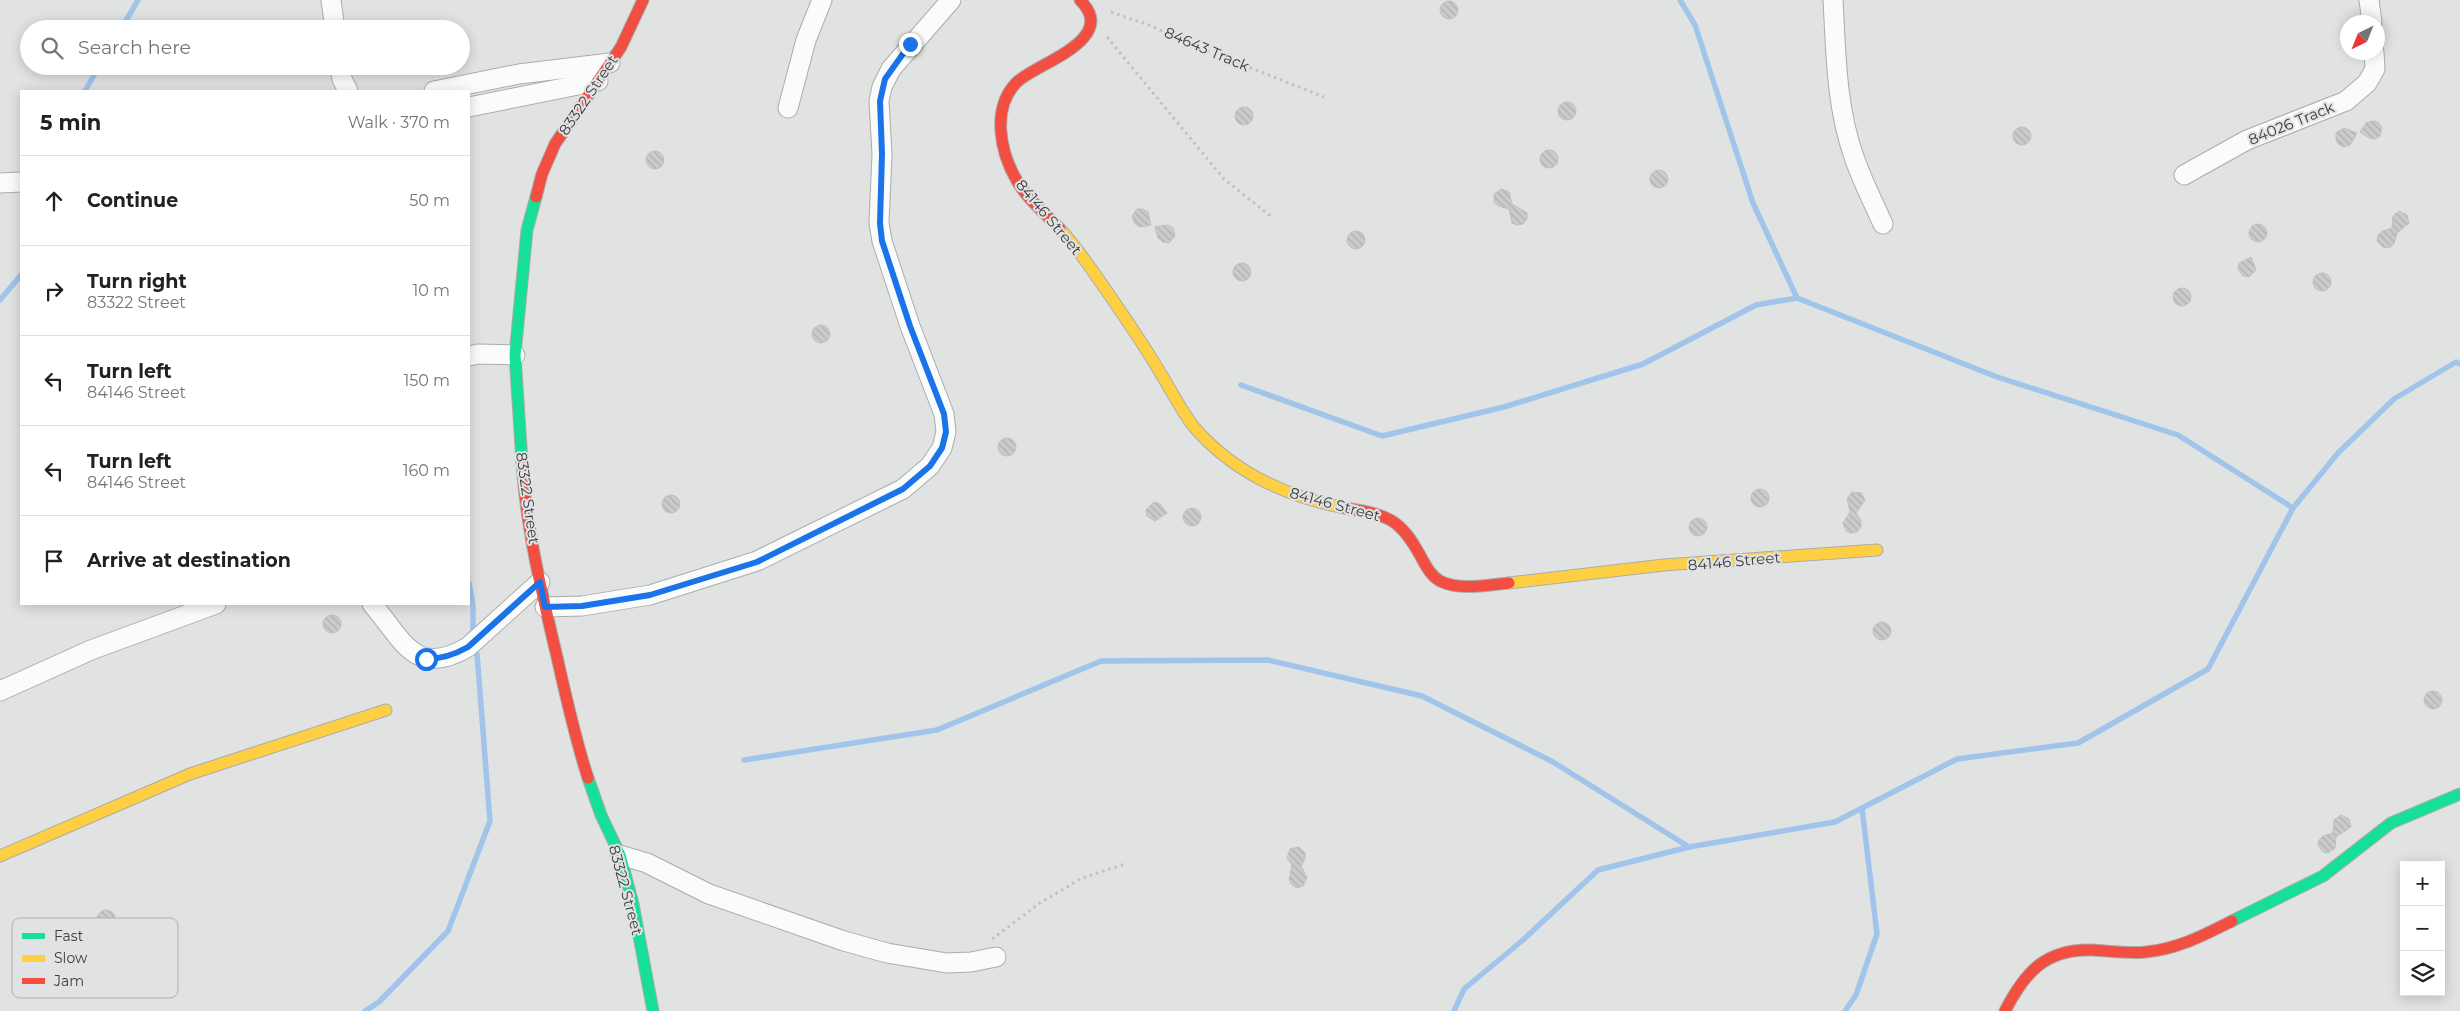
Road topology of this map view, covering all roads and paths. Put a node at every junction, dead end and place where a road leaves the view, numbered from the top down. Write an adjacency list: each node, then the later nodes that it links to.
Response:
1 (331, 0): 10 (street)
2 (643, 0): 13 (street, 83322 Street)
3 (822, 0): 20 (street)
4 (951, 0): 32 (street)
5 (1080, 0): 11 (street)
6 (1833, 0): 25 (street)
7 (2369, 0): 9 (street)
8 (1107, 10): 18 (path, 84643 Track)
9 (2371, 15)
10 (334, 20)
11 (1090, 27): 24 (path); 28 (street, 84146 Street)
12 (2374, 60): 21 (street, 84026 Track)
13 (610, 63): 15 (street, 83322 Street); 17 (street)
14 (341, 75): 16 (street)
15 (598, 80): 19 (street); 26 (street, 83322 Street)
16 (348, 90)
17 (439, 90)
18 (1324, 97)
19 (470, 107)
20 (788, 108)
21 (2184, 175)
22 (20, 182): 23 (street)
23 (0, 183)
24 (1273, 218)
25 (1883, 224)
26 (515, 355): 27 (street); 29 (street, 83322 Street)
27 (470, 356)
28 (1877, 550)
29 (540, 582): 31 (street); 32 (street, 83322 Street)
30 (213, 605): 33 (street)
31 (373, 605)
32 (545, 607): 36 (street, 83322 Street)
33 (0, 691)
34 (386, 710): 37 (street)
35 (2460, 794): 41 (street)
36 (620, 855): 39 (street); 40 (street, 83322 Street)
37 (0, 856)
38 (1125, 864): 39 (path)
39 (991, 951)
40 (653, 1011)
41 (2005, 1011)

